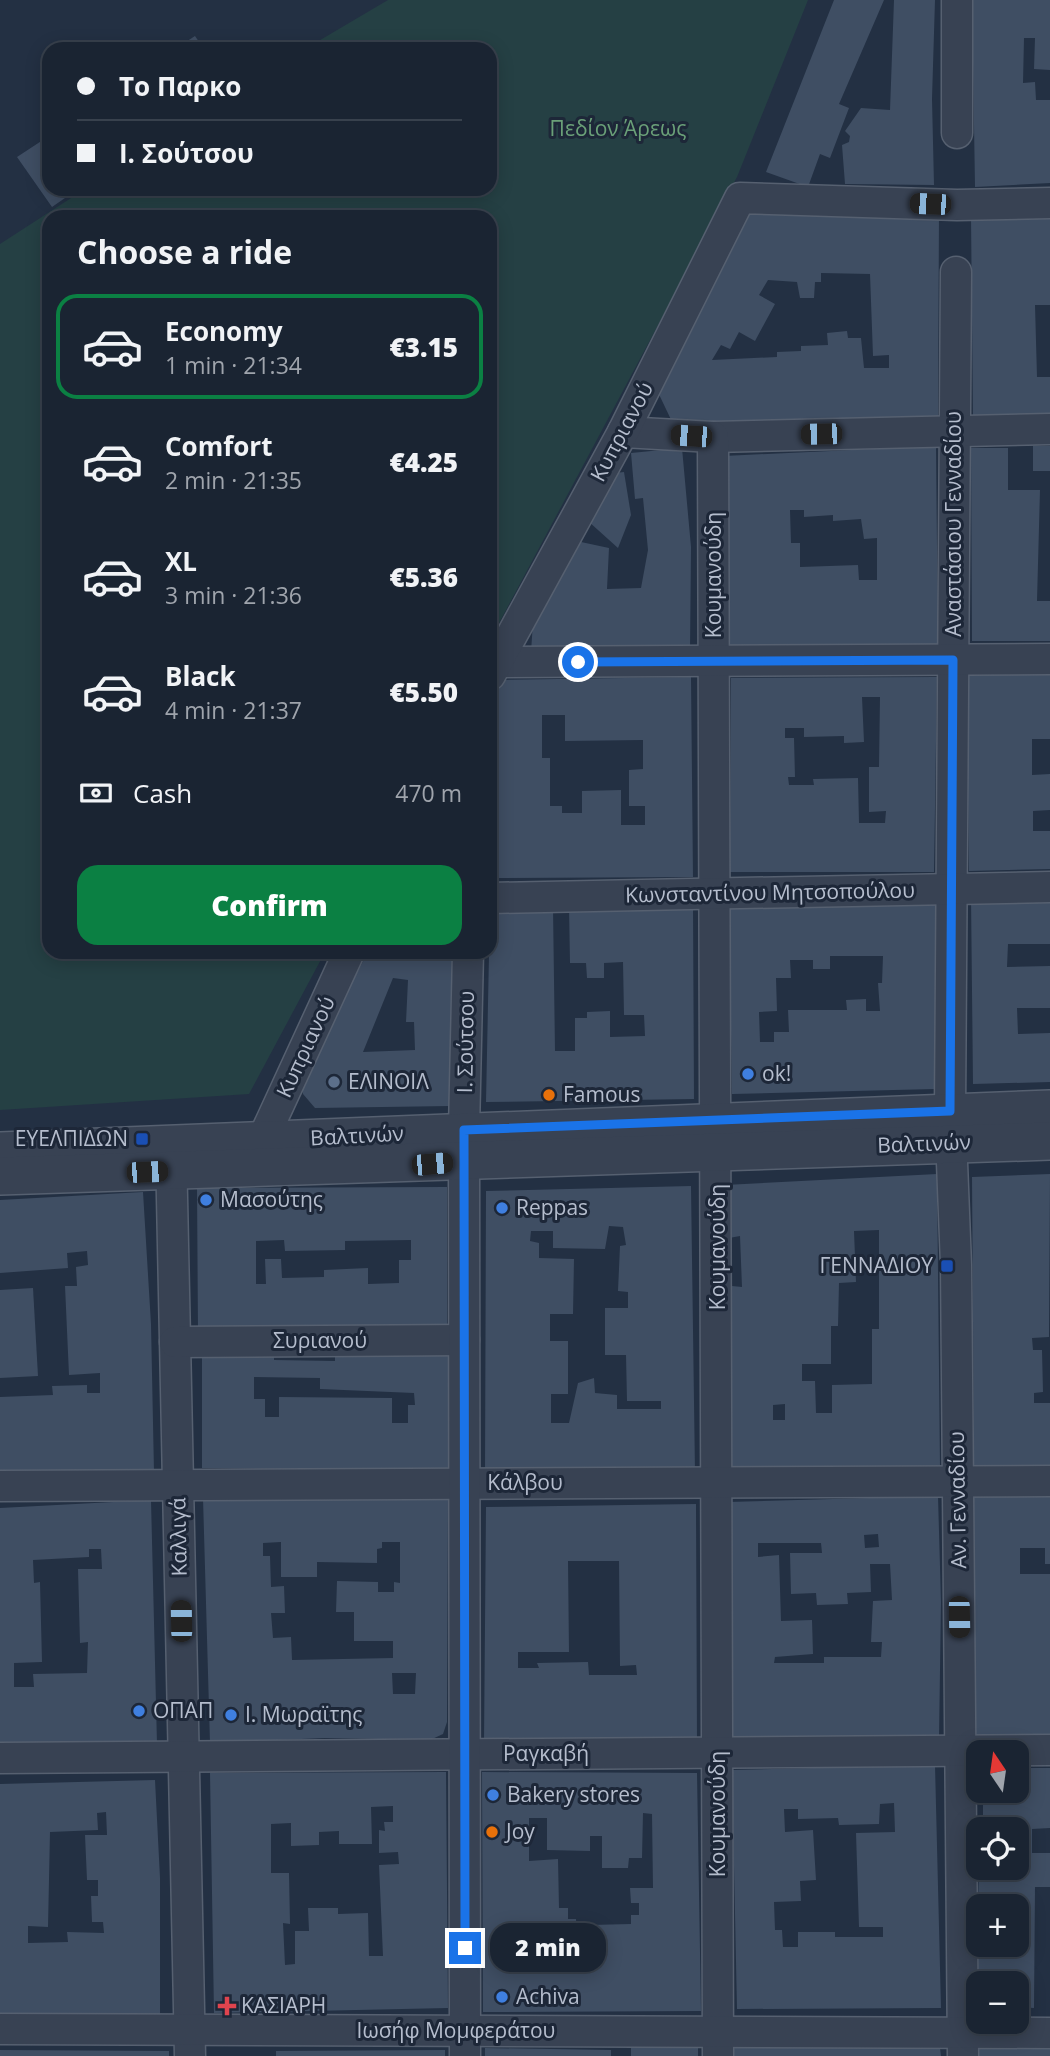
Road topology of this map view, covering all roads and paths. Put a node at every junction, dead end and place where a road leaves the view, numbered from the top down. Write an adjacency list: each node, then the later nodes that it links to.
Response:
1 (957, 0): 2 (street)
2 (957, 133)
3 (1050, 203): 7 (street, Κυπριανού)
4 (956, 272): 6 (street, Αναστάσιου Γενναδίου)
5 (1050, 429): 6 (street)
6 (955, 431): 8 (street); 10 (street, Αναστάσιου Γενναδίου)
7 (624, 432): 8 (street); 11 (street, Κυπριανού)
8 (713, 437): 12 (street, Κουμανούδη)
9 (1050, 659): 10 (street)
10 (953, 660): 12 (street); 15 (street, Αναστάσιου Γενναδίου)
11 (497, 661)
12 (715, 662): 13 (street); 16 (street, Κουμανούδη)
13 (497, 668)
14 (1050, 887): 15 (street, Κωνσταντίνου Μητσοπούλου)
15 (952, 889): 16 (street, Κωνσταντίνου Μητσοπούλου); 21 (street, Αναστάσιου Γενναδίου)
16 (716, 894): 17 (street, Κωνσταντίνου Μητσοπούλου); 22 (street, Κουμανούδη)
17 (497, 898)
18 (346, 959): 24 (street, Κυπριανού)
19 (468, 959): 25 (street, Ι. Σούτσου)
20 (1050, 1109): 21 (street, Βαλτινών)
21 (950, 1127): 22 (street, Βαλτινών); 23 (street, Βαλτινών); 32 (street, Αν. Γενναδίου)
22 (718, 1136): 25 (street, Βαλτινών); 33 (street, Κουμανούδη)
23 (1050, 1141)
24 (262, 1142): 25 (street, Βαλτινών); 27 (street, Βαλτινών)
25 (464, 1146): 27 (street, Βαλτινών); 29 (street, Ι. Σούτσου)
26 (0, 1151): 27 (street, Βαλτινών)
27 (171, 1158): 28 (street, Βαλτινών); 30 (street, Καλλιγά)
28 (0, 1176)
29 (464, 1340): 30 (street, Συριανού); 34 (street, Ι. Σούτσου)
30 (175, 1342): 35 (street, Καλλιγά)
31 (1050, 1481): 32 (street, Κάλβου)
32 (957, 1482): 33 (street, Κάλβου); 38 (street, Αν. Γενναδίου)
33 (718, 1483): 34 (street, Κάλβου); 39 (street, Κουμανούδη)
34 (464, 1484): 35 (street, Κάλβου); 40 (street, Ι. Σούτσου)
35 (178, 1485): 36 (street, Κάλβου); 41 (street, Καλλιγά)
36 (0, 1486)
37 (1050, 1749): 38 (street, Ραγκαβή)
38 (961, 1752): 39 (street, Ραγκαβή); 49 (street, Αν. Γενναδίου)
39 (718, 1753): 40 (street, Ραγκαβή); 48 (street, Κουμανούδη)
40 (465, 1755): 41 (street, Ραγκαβή); 46 (street, Ι. Σούτσου)
41 (184, 1757): 42 (street, Ραγκαβή); 45 (street, Καλλιγά)
42 (0, 1758)
43 (0, 2029): 45 (street, Ιωσήφ Μομφεράτου)
44 (1050, 2033): 49 (street, Ιωσήφ Μομφεράτου)
45 (190, 2043): 46 (street, Ιωσήφ Μομφεράτου)
46 (465, 2043): 47 (street, Ιωσήφ Μομφεράτου)
47 (618, 2044): 48 (street, Ιωσήφ Μομφεράτου)
48 (718, 2044): 49 (street, Ιωσήφ Μομφεράτου)
49 (963, 2045)

